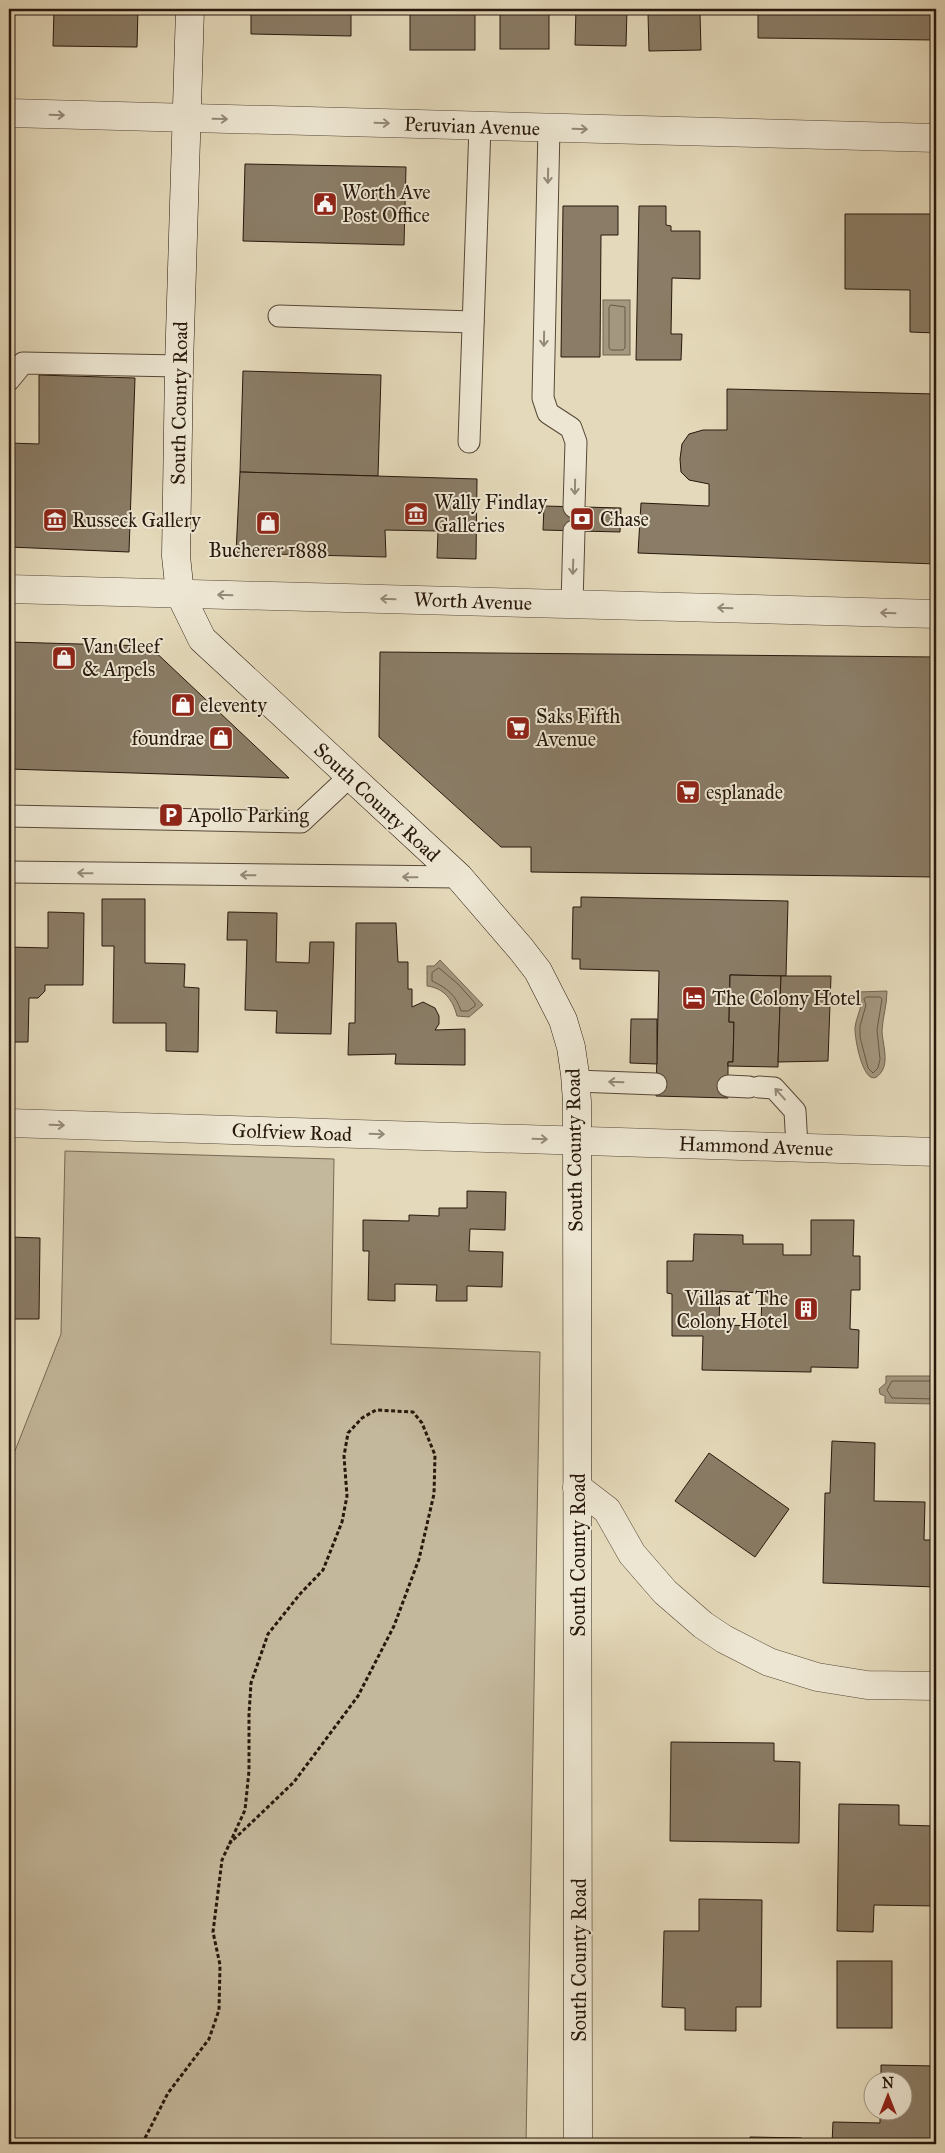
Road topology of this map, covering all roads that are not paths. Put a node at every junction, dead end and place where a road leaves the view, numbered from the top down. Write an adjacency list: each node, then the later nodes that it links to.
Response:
1 (190, 9): 3 (street, South County Road)
2 (9, 113): 3 (street, Peruvian Avenue, one-way to 3)
3 (187, 118): 4 (street, Peruvian Avenue, one-way to 4); 9 (street, South County Road)
4 (480, 126): 5 (street, Peruvian Avenue); 8 (lane)
5 (549, 128): 6 (street, Peruvian Avenue, one-way to 6); 12 (lane, one-way to 12)
6 (936, 138)
7 (279, 316): 8 (lane)
8 (473, 322): 11 (lane)
9 (179, 366): 10 (lane); 15 (street, South County Road)
10 (9, 380)
11 (469, 442)
12 (574, 507)
13 (574, 531): 16 (lane, one-way to 16)
14 (9, 589): 15 (street, Worth Avenue)
15 (180, 594): 16 (street, Worth Avenue, one-way to 15); 18 (street, South County Road)
16 (572, 604): 17 (street, Worth Avenue, one-way to 16)
17 (936, 614)
18 (349, 777): 19 (lane); 21 (street, South County Road)
19 (9, 816)
20 (9, 872): 21 (lane, one-way to 20)
21 (459, 877): 22 (street, South County Road)
22 (576, 1081): 23 (lane, one-way to 22); 26 (street, South County Road)
23 (656, 1084)
24 (745, 1086): 27 (lane, one-way to 24)
25 (9, 1123): 26 (street, Golfview Road, one-way to 26)
26 (576, 1140): 27 (street, Hammond Avenue); 29 (street, South County Road)
27 (797, 1147): 28 (street, Hammond Avenue)
28 (936, 1152)
29 (577, 1487): 30 (street); 31 (street, South County Road)
30 (936, 1686)
31 (578, 2144)

